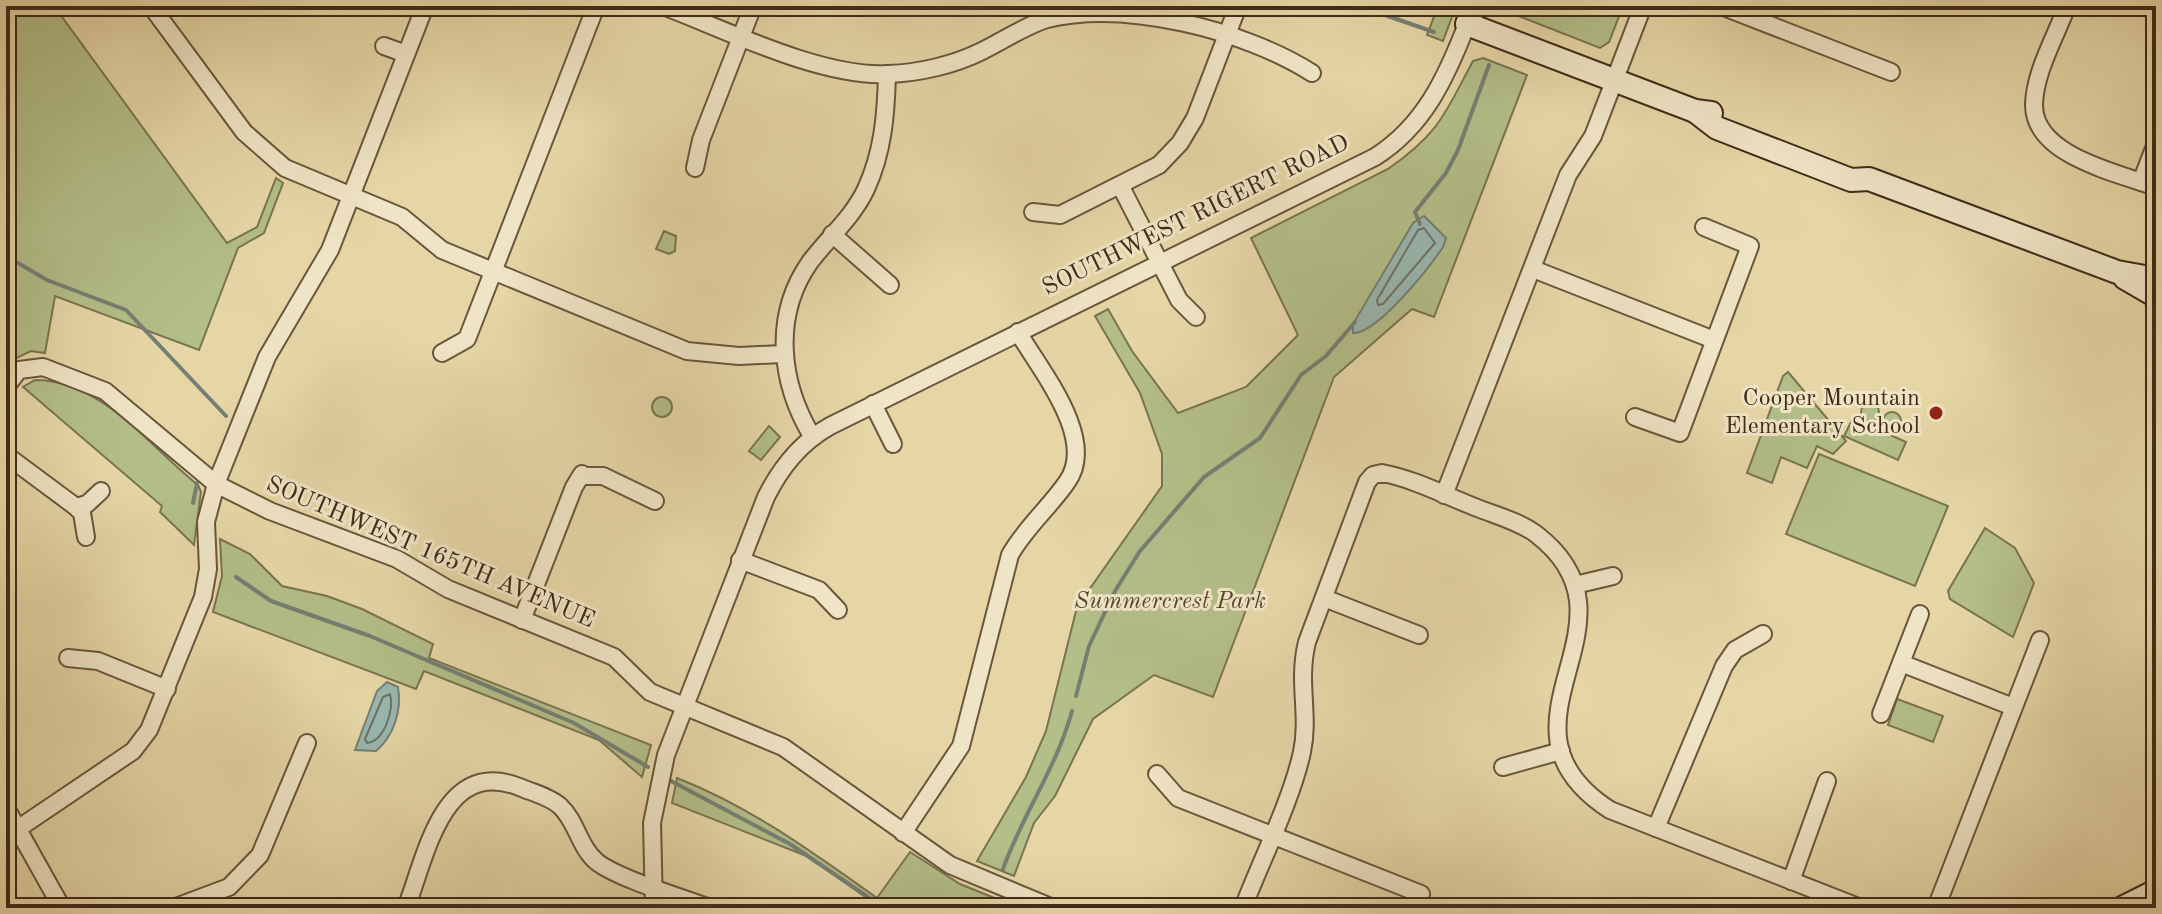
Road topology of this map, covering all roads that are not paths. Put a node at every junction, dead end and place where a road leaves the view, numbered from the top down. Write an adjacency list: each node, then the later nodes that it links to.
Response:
1 (151, 6): 23 (street)
2 (425, 6): 14 (street)
3 (596, 6): 29 (street)
4 (663, 6): 12 (street)
5 (753, 6): 12 (street)
6 (1238, 6): 11 (street)
7 (1643, 6): 18 (street)
8 (1721, 6): 15 (street)
9 (2067, 6): 21 (street)
10 (1470, 15): 18 (main road); 27 (street, SOUTHWEST RIGERT ROAD)
11 (1227, 35): 16 (street); 17 (street); 22 (street)
12 (741, 36): 17 (street); 20 (street)
13 (384, 46): 14 (street)
14 (406, 54): 23 (street)
15 (1891, 72)
16 (1312, 73)
17 (887, 74): 26 (street)
18 (1615, 80): 28 (street); 30 (main road)
19 (2156, 143): 21 (street)
20 (695, 168)
21 (2148, 184)
22 (1121, 187): 24 (street); 27 (street)
23 (352, 195): 29 (street); 45 (street)
24 (1033, 212)
25 (1704, 227): 36 (street)
26 (832, 234): 32 (street); 38 (street)
27 (1159, 262): 34 (street); 35 (street, SOUTHWEST RIGERT ROAD)
28 (1533, 269): 36 (street); 47 (street)
29 (493, 271): 37 (street); 38 (street)
30 (2117, 272): 31 (main road); 33 (main road)
31 (2156, 279)
32 (890, 285)
33 (2156, 296)
34 (1196, 317)
35 (1018, 332): 40 (street, SOUTHWEST RIGERT ROAD); 75 (street)
36 (1714, 340): 41 (street)
37 (442, 353)
38 (782, 354): 42 (street)
39 (6, 387): 45 (street, SOUTHWEST 165TH AVENUE)
40 (873, 404): 42 (street, SOUTHWEST RIGERT ROAD); 43 (street)
41 (1635, 417)
42 (812, 436): 51 (street, SOUTHWEST RIGERT ROAD)
43 (893, 444)
44 (6, 455): 49 (street)
45 (216, 484): 57 (street, SOUTHWEST 165TH AVENUE); 63 (street)
46 (101, 491): 49 (street)
47 (1444, 495): 53 (street); 54 (street)
48 (655, 501): 57 (street)
49 (76, 507): 50 (street)
50 (86, 537)
51 (740, 560): 55 (street); 64 (street, SOUTHWEST RIGERT ROAD)
52 (1613, 576): 53 (street)
53 (1575, 585): 68 (street)
54 (1324, 598): 59 (street); 76 (street)
55 (838, 610)
56 (1920, 614): 62 (street)
57 (522, 620): 64 (street, SOUTHWEST 165TH AVENUE)
58 (1763, 634): 74 (street)
59 (1419, 635)
60 (2040, 640): 65 (street)
61 (68, 658): 63 (street)
62 (1901, 663): 65 (street); 66 (street)
63 (167, 689): 73 (street)
64 (684, 706): 75 (street, SOUTHWEST 165TH AVENUE); 78 (street, SOUTHWEST RIGERT ROAD)
65 (2013, 707): 89 (street)
66 (1881, 714)
67 (307, 743): 82 (street)
68 (1561, 751): 69 (street); 74 (street)
69 (1503, 767)
70 (1157, 774): 76 (street)
71 (1827, 781): 77 (street)
72 (6, 808): 73 (street)
73 (19, 828): 81 (street)
74 (1656, 828): 77 (street)
75 (903, 833): 86 (street, SOUTHWEST 165TH AVENUE)
76 (1270, 837): 80 (street); 87 (street)
77 (1791, 881): 88 (street)
78 (652, 886): 83 (street); 84 (street, SOUTHWEST RIGERT ROAD); 85 (street)
79 (2156, 891): 90 (main road)
80 (1421, 894)
81 (62, 908)
82 (173, 908)
83 (406, 908)
84 (654, 908)
85 (710, 908)
86 (1053, 908)
87 (1243, 908)
88 (1861, 908)
89 (1936, 908)
90 (2122, 908)

